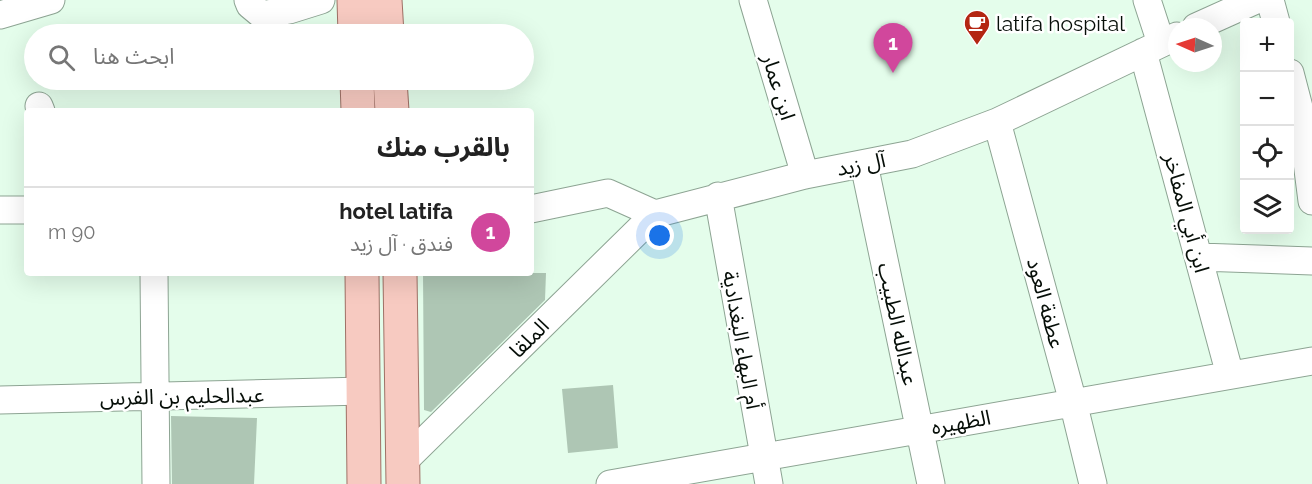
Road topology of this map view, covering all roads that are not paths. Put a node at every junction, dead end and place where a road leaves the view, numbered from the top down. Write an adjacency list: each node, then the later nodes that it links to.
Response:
1 (248, 0): 2 (street)
2 (321, 0)
3 (354, 0): 13 (main road)
4 (385, 0): 14 (main road)
5 (753, 0): 23 (street, ابن عمار)
6 (1147, 0): 15 (street, ابن أبي المفاخر)
7 (1256, 0): 11 (street)
8 (1270, 0): 12 (street)
9 (36, 2): 10 (street)
10 (0, 15)
11 (1216, 18)
12 (1275, 18)
13 (355, 24)
14 (386, 24)
15 (1161, 43): 21 (street, آل زيد); 30 (street, ابن أبي المفاخر)
16 (1294, 88): 25 (street)
17 (357, 90): 19 (main road)
18 (391, 90): 20 (main road)
19 (358, 108)
20 (392, 108)
21 (997, 123): 22 (street, آل زيد); 40 (street, عطفة العود)
22 (864, 164): 23 (street, آل زيد); 41 (street, عبدالله الطبيب)
23 (805, 175): 24 (street, آل زيد)
24 (718, 196): 29 (street, آل زيد); 42 (street, أم البهاء البغدادية)
25 (1312, 201)
26 (534, 208): 29 (street)
27 (0, 210): 28 (street)
28 (24, 210)
29 (655, 214): 43 (street, الملقا)
30 (1199, 257): 31 (street); 36 (street, ابن أبي المفاخر)
31 (1312, 261)
32 (154, 276): 38 (street)
33 (362, 276): 37 (main road)
34 (400, 276): 43 (main road)
35 (1312, 361): 36 (street, الظهيره)
36 (1230, 375): 40 (street, الظهيره)
37 (363, 391): 38 (street, عبدالحليم بن الفرس); 45 (main road)
38 (155, 396): 39 (street, عبدالحليم بن الفرس); 44 (street)
39 (0, 400)
40 (1073, 402): 41 (street, الظهيره); 49 (street, عطفة العود)
41 (920, 429): 42 (street, الظهيره); 48 (street, عبدالله الطبيب)
42 (762, 457): 46 (street, الظهيره); 47 (street, أم البهاء البغدادية)
43 (403, 473)
44 (156, 484)
45 (364, 484)
46 (610, 484)
47 (769, 484)
48 (931, 484)
49 (1093, 484)

